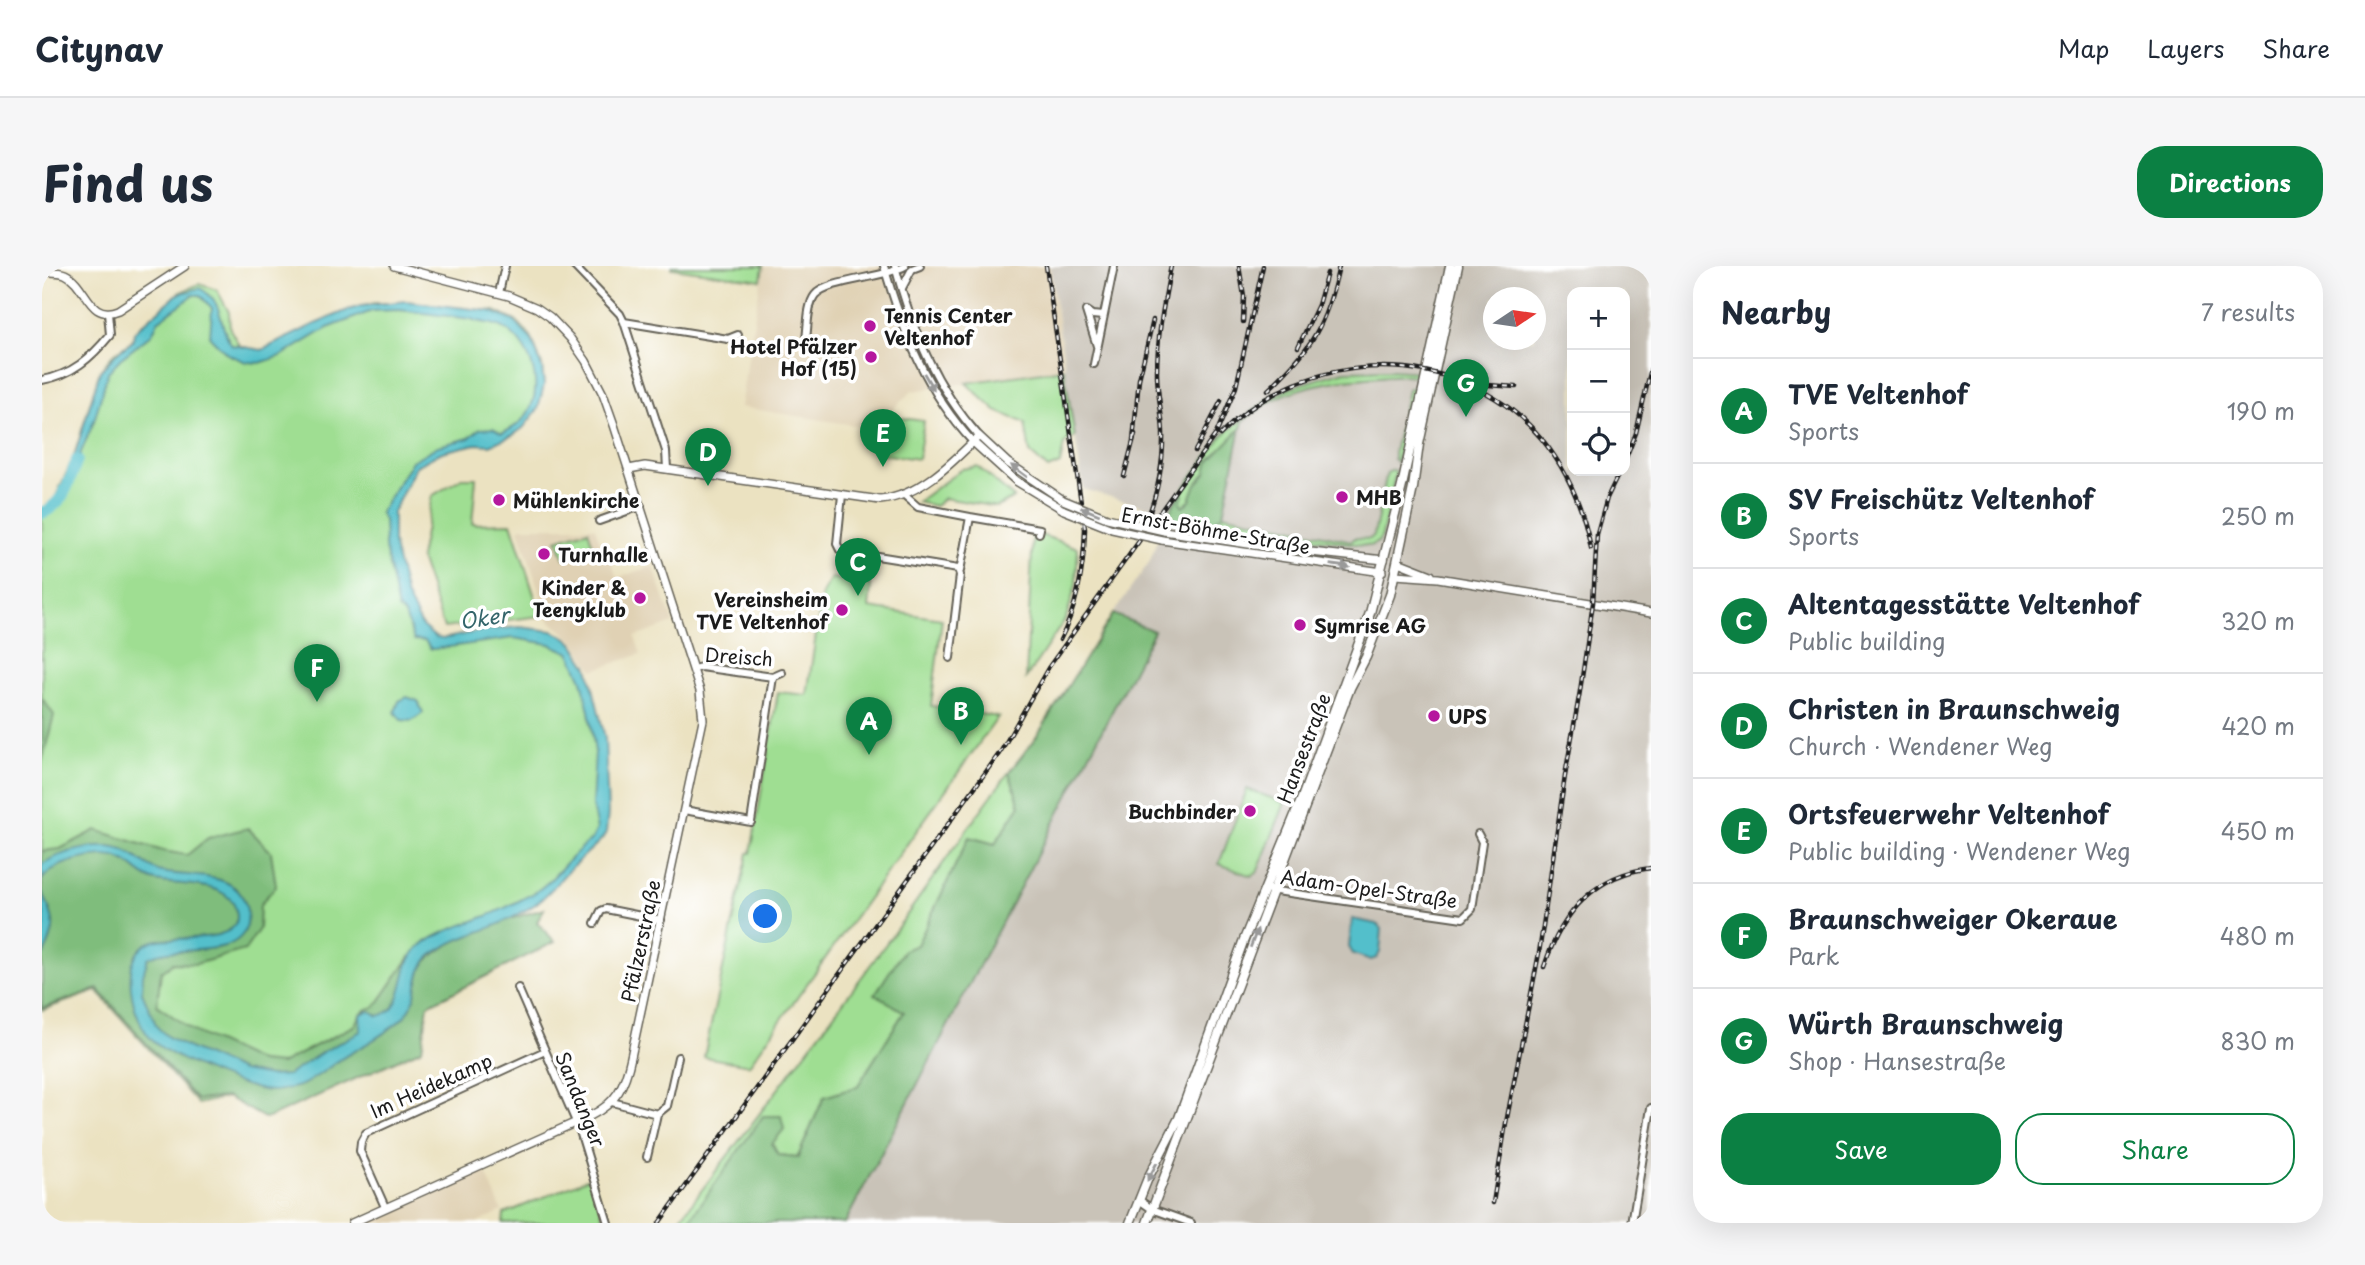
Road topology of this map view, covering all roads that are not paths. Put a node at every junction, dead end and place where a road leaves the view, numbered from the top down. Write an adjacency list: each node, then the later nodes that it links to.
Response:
1 (185, 266): 17 (street)
2 (394, 266): 16 (street, Pfälzerstraße)
3 (505, 266): 16 (street)
4 (574, 266): 19 (street)
5 (905, 266): 10 (street)
6 (920, 266): 14 (street)
7 (1114, 266): 18 (street)
8 (1450, 266): 35 (main road, Hansestraße)
9 (1458, 266): 36 (main road, Hansestraße)
10 (895, 268): 12 (street); 14 (street); 15 (street, Ernst-Böhme-Straße)
11 (57, 269): 13 (street); 17 (street)
12 (885, 270): 21 (street); 26 (street, Ernst-Böhme-Straße, one-way to 26)
13 (42, 272)
14 (909, 275): 15 (street)
15 (902, 288): 25 (street, Ernst-Böhme-Straße)
16 (499, 293): 27 (street, Pfälzerstraße)
17 (108, 313): 24 (street)
18 (1103, 316): 22 (street); 22 (street)
19 (624, 322): 20 (street); 28 (street)
20 (738, 335)
21 (811, 345)
22 (1097, 347): 23 (street)
23 (1094, 364)
24 (42, 380)
25 (979, 436): 26 (street); 35 (street, Ernst-Böhme-Straße, one-way to 25, bridge)
26 (972, 442): 29 (street); 38 (street, Ernst-Böhme-Straße, one-way to 38, bridge)
27 (629, 469): 28 (street); 31 (street, Pfälzerstraße)
28 (667, 470): 30 (street)
29 (903, 494): 30 (street); 32 (street)
30 (842, 495): 37 (street)
31 (641, 506): 33 (street); 43 (street, Pfälzerstraße)
32 (970, 517): 34 (street); 37 (street)
33 (599, 521)
34 (1039, 533)
35 (1384, 560): 36 (main road, Ernst-Böhme-Straße); 38 (main road, Hansestraße)
36 (1398, 562): 39 (main road, Hansestraße); 40 (street, Ernst-Böhme-Straße)
37 (960, 571): 42 (street)
38 (1382, 572): 39 (main road, Ernst-Böhme-Straße); 48 (main road, Hansestraße)
39 (1395, 575): 40 (street, Ernst-Böhme-Straße); 48 (main road, Hansestraße)
40 (1438, 578): 41 (street, Ernst-Böhme-Straße)
41 (1651, 613)
42 (950, 658)
43 (694, 669): 45 (street, Dreisch); 46 (street, Pfälzerstraße)
44 (782, 673): 45 (street, Dreisch)
45 (773, 677): 46 (street)
46 (684, 810): 49 (street, Pfälzerstraße)
47 (1478, 834): 48 (street, Adam-Opel-Straße)
48 (1268, 889): 59 (main road, Hansestraße, one-way to 59); 61 (main road, Hansestraße, one-way to 48)
49 (661, 920): 50 (street); 54 (street, Pfälzerstraße)
50 (594, 923)
51 (517, 989): 52 (street, Sandanger)
52 (545, 1051): 57 (street, Sandanger); 60 (street, Im Heidekamp)
53 (678, 1057): 56 (street)
54 (612, 1102): 56 (street); 57 (street)
55 (1651, 1108): 67 (street)
56 (657, 1114): 58 (street)
57 (576, 1122): 60 (street); 63 (street, Sandanger)
58 (647, 1157)
59 (1139, 1199): 61 (street); 64 (main road, Hansestraße)
60 (385, 1207): 62 (street)
61 (1152, 1209): 65 (main road, Hansestraße); 66 (street)
62 (352, 1223)
63 (608, 1223)
64 (1130, 1223)
65 (1147, 1223)
66 (1191, 1223)
67 (1632, 1223)

